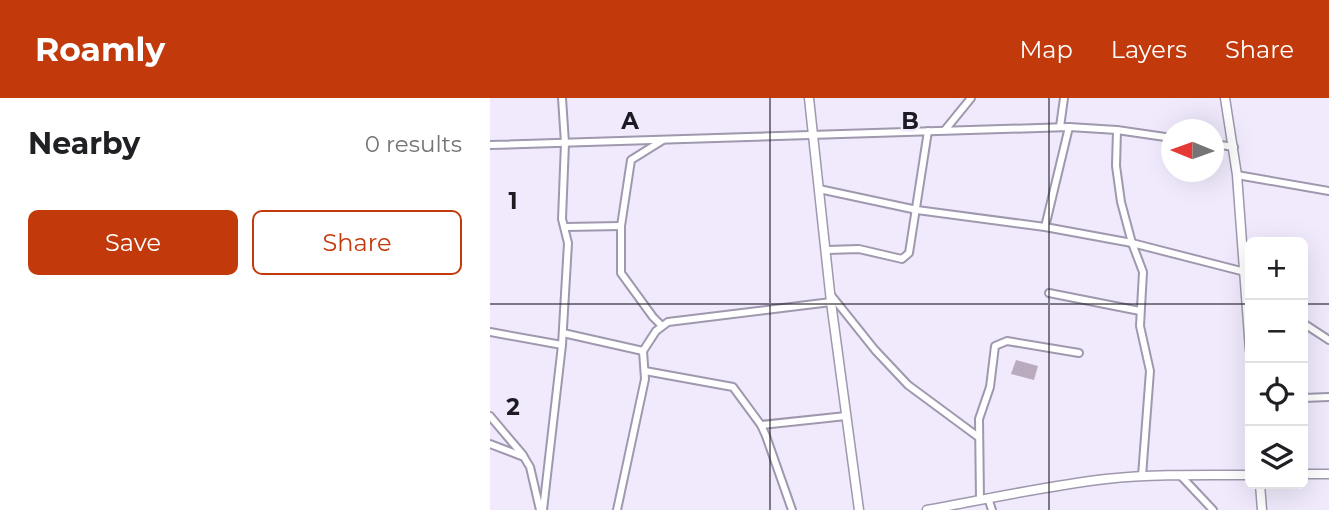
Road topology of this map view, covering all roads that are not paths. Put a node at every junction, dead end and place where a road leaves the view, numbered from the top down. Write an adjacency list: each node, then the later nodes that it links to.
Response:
1 (562, 98): 14 (street)
2 (809, 98): 11 (street)
3 (971, 98): 8 (street)
4 (1064, 98): 6 (street)
5 (1224, 98): 17 (street)
6 (1060, 127): 7 (street); 8 (street)
7 (1069, 127): 9 (street); 24 (street)
8 (945, 130): 10 (street)
9 (1117, 130): 12 (street); 25 (street)
10 (928, 131): 11 (street); 21 (street)
11 (813, 135): 13 (street); 19 (street)
12 (1161, 137)
13 (664, 139): 14 (street); 22 (street)
14 (565, 143): 15 (street); 23 (street)
15 (490, 145)
16 (1224, 146): 17 (street)
17 (1234, 147): 18 (street)
18 (1237, 175): 20 (street); 27 (street)
19 (819, 188): 21 (street); 26 (street)
20 (1329, 191)
21 (917, 210): 24 (street); 26 (street)
22 (621, 226): 23 (street); 31 (street)
23 (565, 227): 34 (street)
24 (1045, 227): 25 (street)
25 (1132, 243): 27 (street); 30 (street)
26 (827, 250): 29 (street)
27 (1245, 272)
28 (1049, 293): 30 (street)
29 (831, 299): 31 (street); 43 (street); 45 (street)
30 (1140, 311): 51 (street)
31 (661, 325): 37 (street)
32 (1308, 326): 35 (street)
33 (490, 332): 36 (street)
34 (563, 333): 36 (street); 37 (street)
35 (1329, 340)
36 (562, 345): 56 (street)
37 (643, 351): 39 (street)
38 (1079, 353): 45 (street)
39 (645, 371): 44 (street); 57 (street)
40 (1329, 397): 41 (street)
41 (1308, 398)
42 (490, 415): 47 (street)
43 (846, 416): 44 (street); 59 (street)
44 (761, 425): 58 (street)
45 (978, 436): 54 (street)
46 (490, 444): 47 (street)
47 (524, 457): 56 (street)
48 (1308, 474): 49 (street)
49 (1329, 474)
50 (1245, 475): 52 (street)
51 (1142, 476): 52 (street); 54 (street)
52 (1181, 476): 61 (street)
53 (1261, 489): 62 (street)
54 (984, 499): 55 (street); 60 (street)
55 (932, 509)
56 (542, 510)
57 (617, 510)
58 (792, 510)
59 (859, 510)
60 (992, 510)
61 (1213, 510)
62 (1262, 510)

